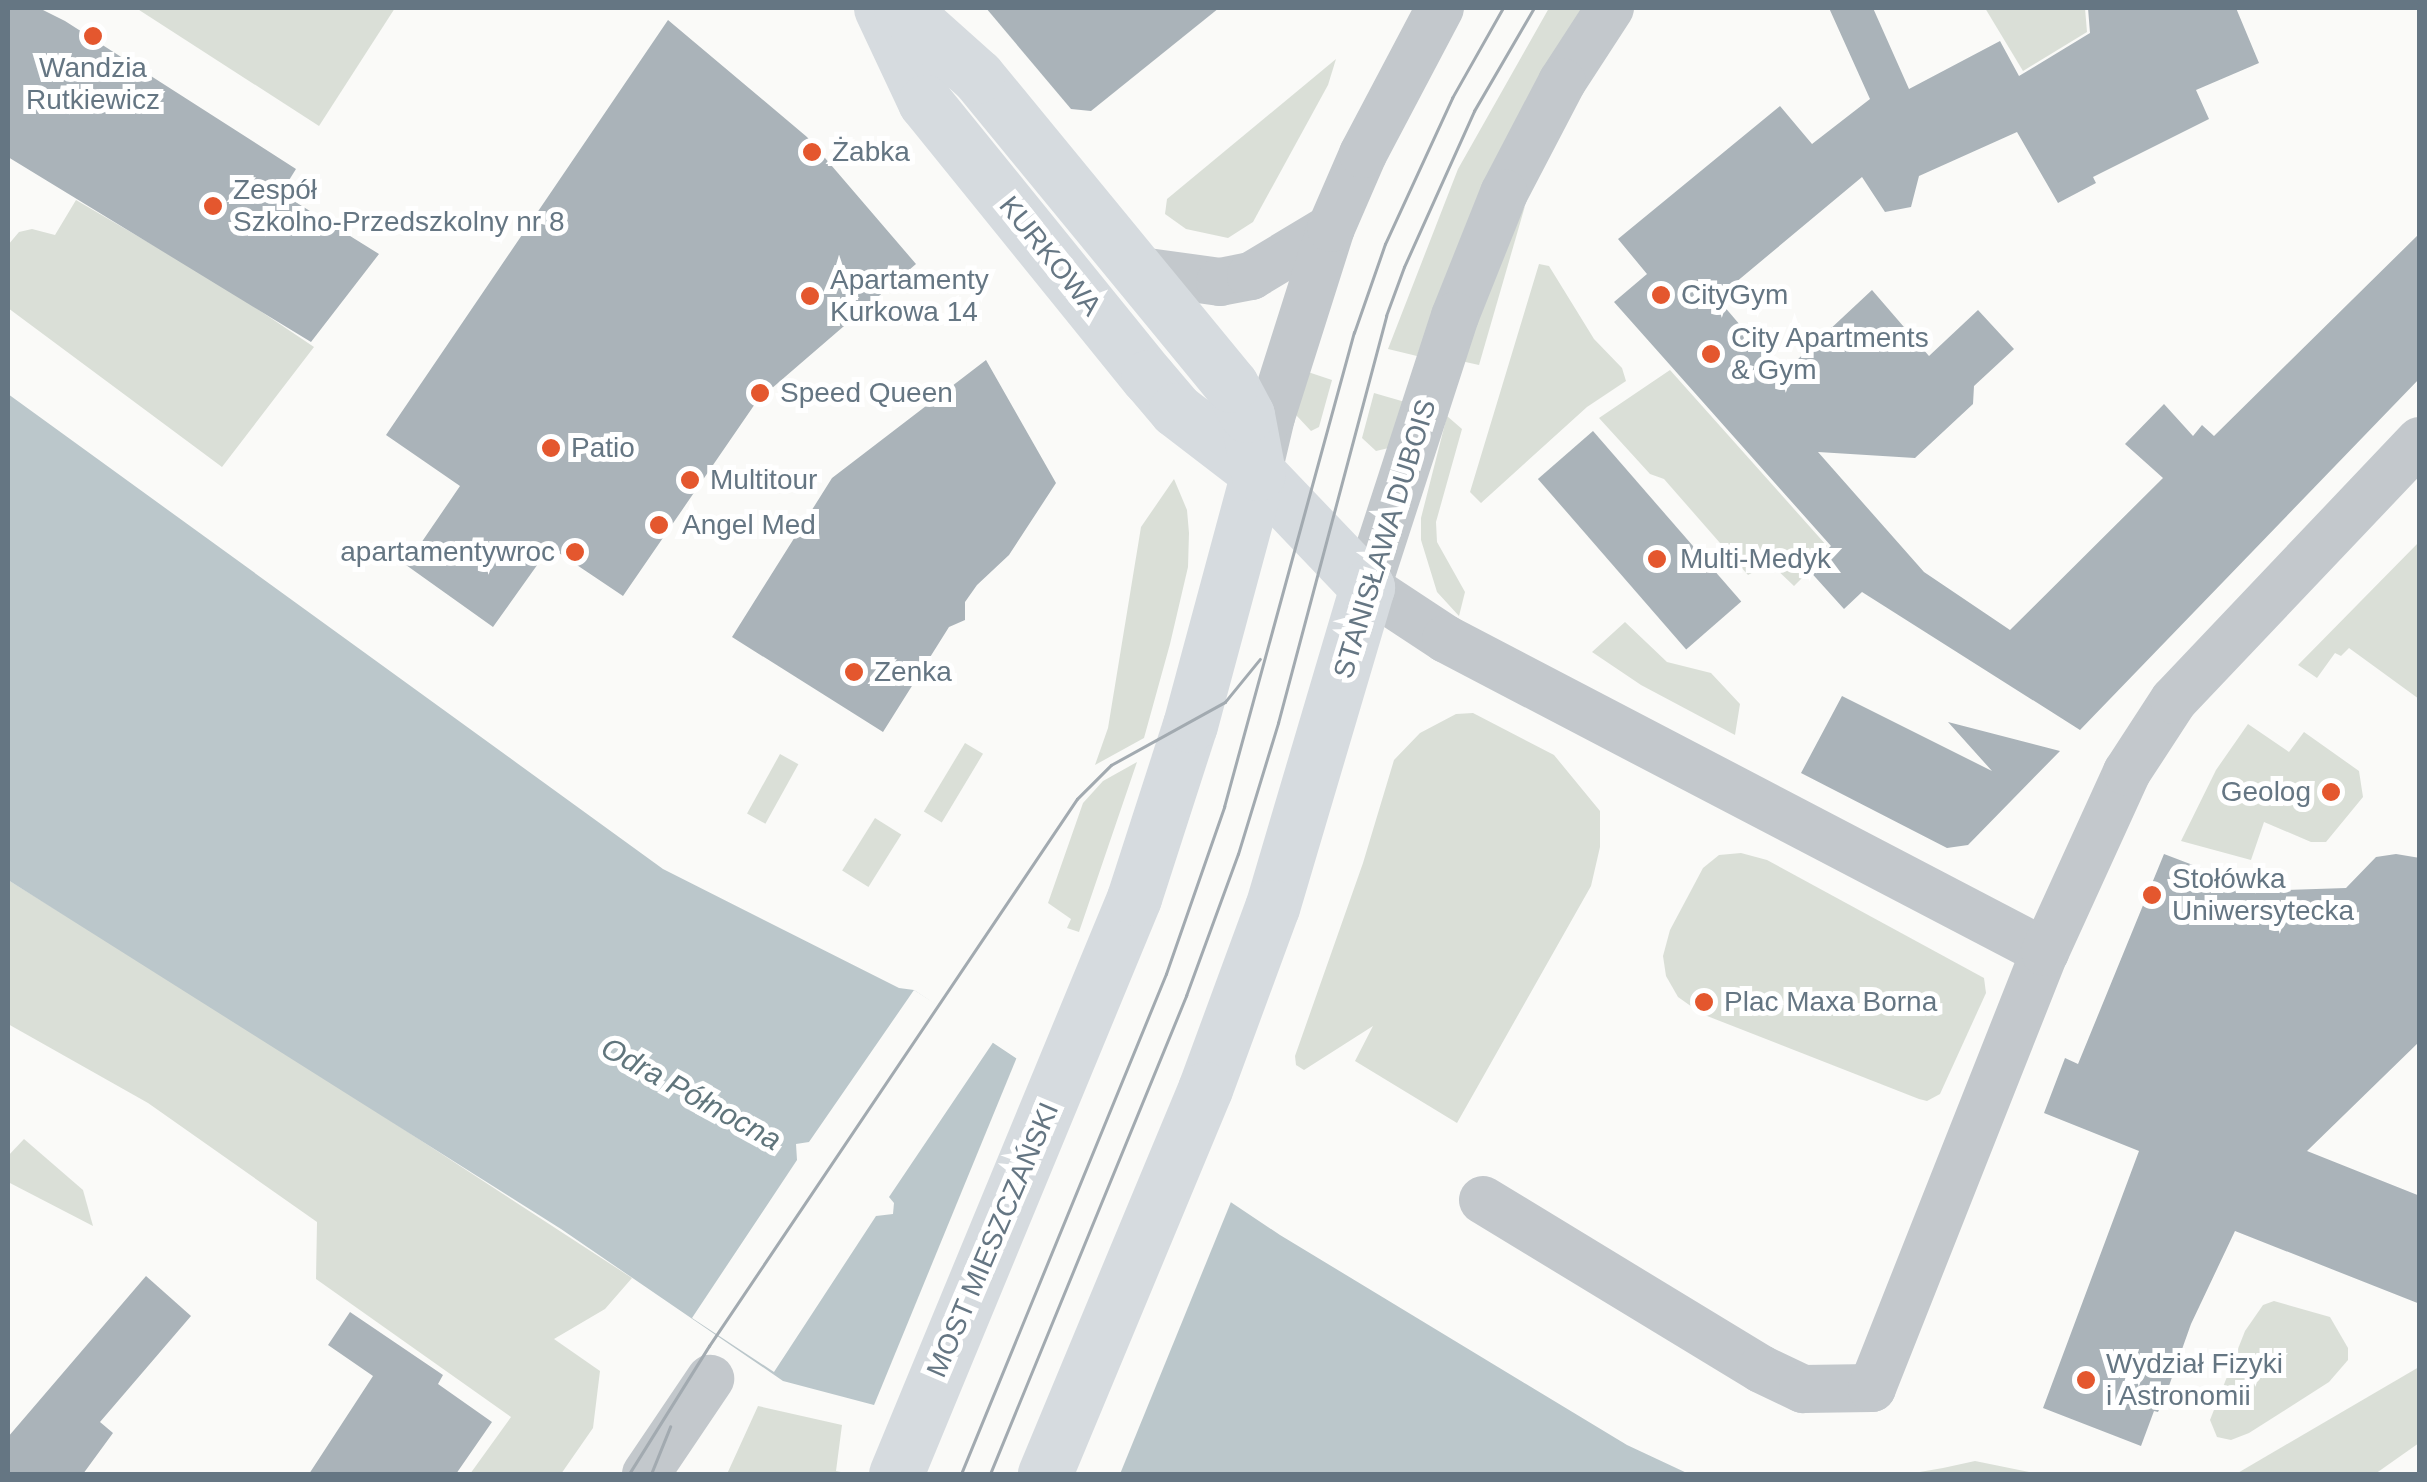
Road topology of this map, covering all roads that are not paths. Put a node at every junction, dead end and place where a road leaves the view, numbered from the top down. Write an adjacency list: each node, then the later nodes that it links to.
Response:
1 (881, 8): 8 (main road, KURKOWA)
2 (902, 8): 6 (main road, KURKOWA)
3 (1440, 8): 5 (street)
4 (1610, 8): 9 (street, STANISŁAWA DUBOIS)
5 (1331, 228): 6 (street); 8 (street)
6 (1140, 270): 8 (main road, KURKOWA)
7 (2420, 441): 10 (street)
8 (1258, 473): 9 (main road, KURKOWA); 14 (main road, MOST MIESZCZAŃSKI)
9 (1368, 588): 10 (street); 15 (main road, STANISŁAWA DUBOIS)
10 (2045, 952): 11 (street)
11 (1483, 1200)
12 (710, 1379): 13 (street)
13 (646, 1474)
14 (896, 1474)
15 (1044, 1474)

